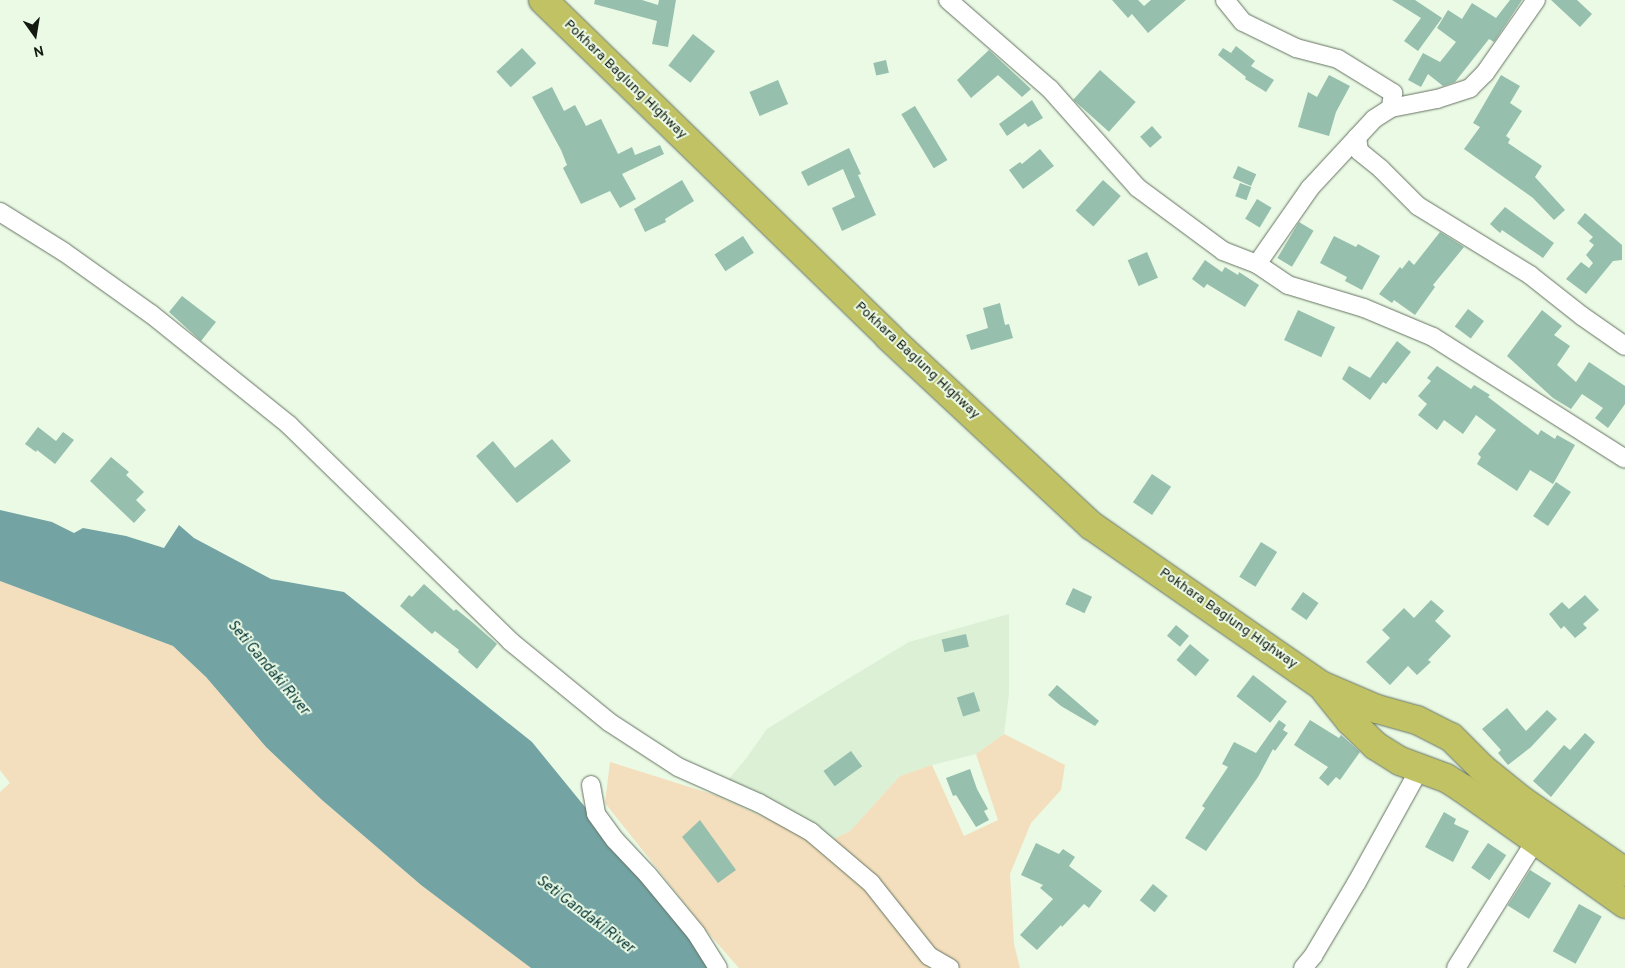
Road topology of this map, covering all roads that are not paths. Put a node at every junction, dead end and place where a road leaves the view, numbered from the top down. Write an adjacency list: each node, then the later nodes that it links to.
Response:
1 (543, 0): 11 (highway, Pokhara Baglung Highway)
2 (948, 0): 8 (street)
3 (1225, 0): 5 (street)
4 (1536, 0): 5 (street)
5 (1391, 108): 6 (street)
6 (1357, 137): 8 (street); 9 (street)
7 (0, 212): 17 (street)
8 (1257, 264): 10 (street)
9 (1625, 346)
10 (1625, 459)
11 (1321, 685): 12 (highway, Pokhara Baglung Highway); 15 (highway, Pokhara Baglung Highway)
12 (1420, 770): 14 (highway, Pokhara Baglung Highway); 20 (street)
13 (591, 784): 18 (street)
14 (1536, 840): 16 (highway, Pokhara Baglung Highway); 21 (street)
15 (1625, 872)
16 (1625, 904)
17 (929, 962): 19 (street)
18 (718, 968)
19 (950, 968)
20 (1303, 968)
21 (1456, 968)

